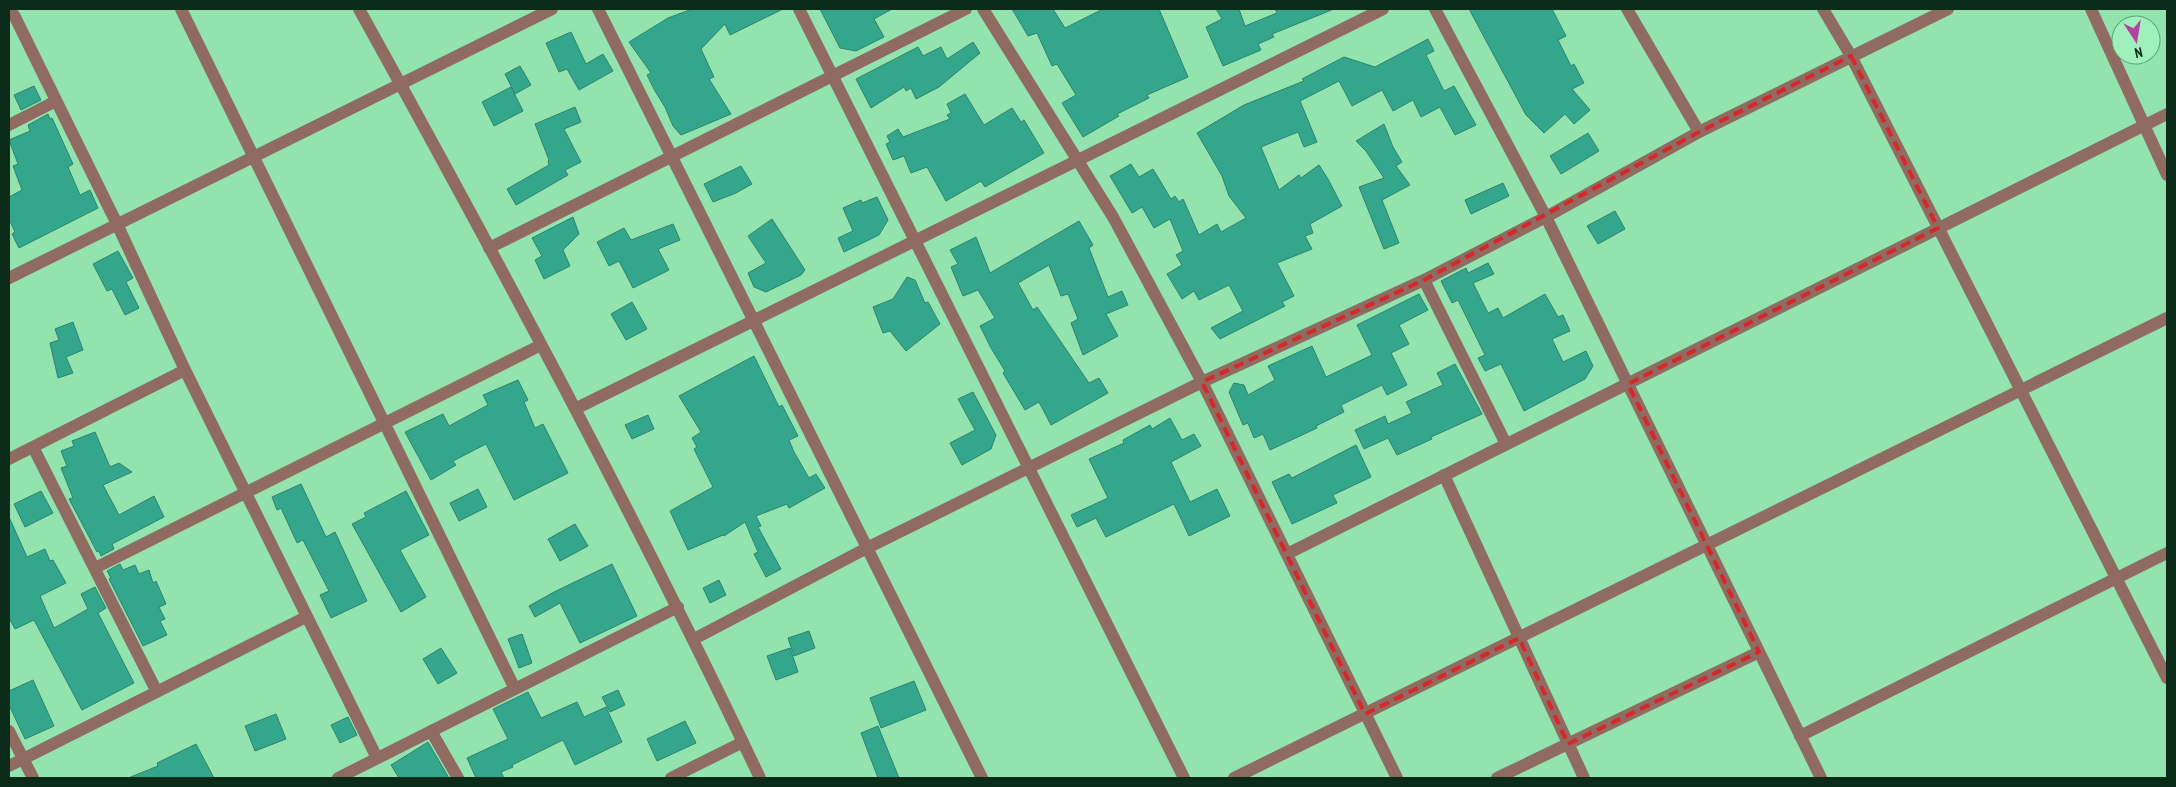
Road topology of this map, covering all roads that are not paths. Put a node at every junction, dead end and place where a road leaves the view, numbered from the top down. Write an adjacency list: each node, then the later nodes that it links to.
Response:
1 (26, 9): 15 (street)
2 (181, 9): 24 (street)
3 (359, 9): 18 (street)
4 (552, 9): 18 (street)
5 (598, 9): 25 (street)
6 (799, 9): 17 (street)
7 (966, 9): 17 (street)
8 (983, 9): 26 (street)
9 (1383, 9): 26 (street)
10 (1435, 9): 28 (street)
11 (1627, 9): 23 (street)
12 (1823, 9): 16 (street)
13 (1948, 9): 16 (street)
14 (2091, 9): 22 (street)
15 (11, 16): 19 (street)
16 (1850, 56): 23 (street); 30 (street)
17 (832, 76): 25 (street); 31 (street)
18 (400, 84): 24 (street); 32 (street)
19 (56, 101): 21 (street); 29 (street)
20 (2167, 114): 22 (street)
21 (9, 125)
22 (2145, 125): 27 (street); 30 (street)
23 (1699, 132): 28 (street)
24 (254, 156): 29 (street); 43 (street)
25 (672, 156): 32 (street); 36 (street)
26 (1078, 160): 31 (street); 39 (street)
27 (2167, 175)
28 (1546, 217): 34 (street); 40 (street)
29 (117, 224): 33 (street); 38 (street)
30 (1938, 228): 40 (street); 41 (street)
31 (915, 241): 36 (street); 47 (street)
32 (488, 248): 37 (street)
33 (9, 278)
34 (1424, 280): 39 (street); 44 (street)
35 (2167, 318): 41 (street)
36 (754, 321): 42 (street); 51 (street)
37 (541, 345): 42 (street); 43 (street)
38 (185, 370): 45 (street); 49 (street)
39 (1202, 382): 47 (street); 53 (street)
40 (1628, 384): 44 (street); 50 (street)
41 (2021, 391): 50 (street); 55 (street)
42 (575, 409): 56 (street)
43 (385, 423): 49 (street); 62 (street)
44 (1506, 444): 48 (street)
45 (33, 447): 46 (street); 54 (street)
46 (9, 459)
47 (1029, 468): 51 (street); 79 (street)
48 (1444, 475): 53 (street); 58 (street)
49 (246, 492): 54 (street); 57 (street)
50 (1707, 545): 58 (street); 60 (street)
51 (867, 548): 59 (street); 78 (street)
52 (2167, 553): 55 (street)
53 (1287, 554): 64 (street)
54 (95, 568): 63 (street)
55 (2117, 579): 61 (street); 67 (street)
56 (678, 607): 59 (street); 62 (street)
57 (306, 617): 63 (street); 70 (street)
58 (1519, 638): 64 (street); 69 (street)
59 (694, 639): 68 (street)
60 (1759, 652): 67 (street); 69 (street)
61 (2167, 678)
62 (516, 689): 66 (street)
63 (157, 692): 71 (street)
64 (1365, 714): 80 (street); 81 (street)
65 (9, 731): 71 (street)
66 (431, 731): 70 (street); 75 (street)
67 (1800, 736): 84 (street)
68 (743, 742): 76 (street); 77 (street)
69 (1568, 744): 82 (street); 83 (street)
70 (377, 758): 74 (street)
71 (23, 759): 72 (street); 73 (street)
72 (9, 766)
73 (33, 778)
74 (338, 778)
75 (458, 778)
76 (671, 778)
77 (760, 778)
78 (982, 778)
79 (1184, 778)
80 (1234, 778)
81 (1397, 778)
82 (1497, 778)
83 (1584, 778)
84 (1821, 778)

